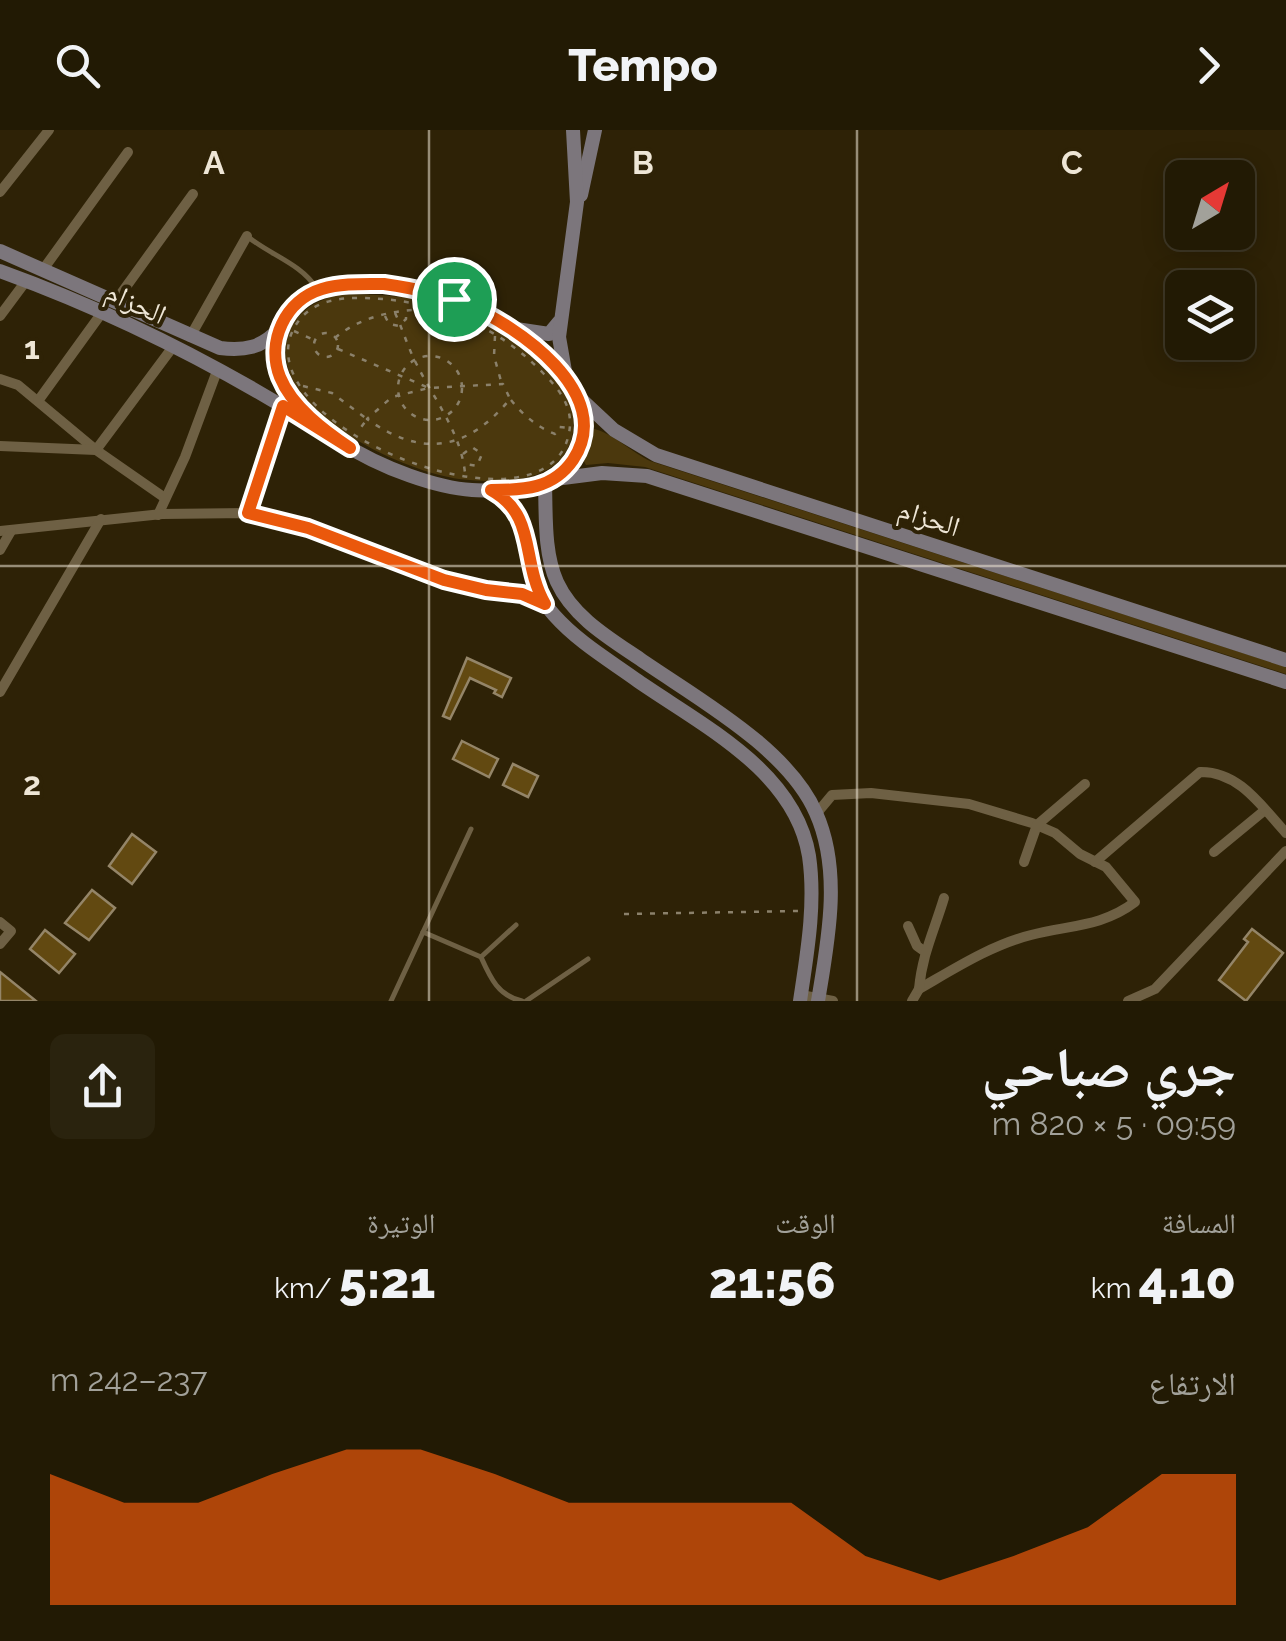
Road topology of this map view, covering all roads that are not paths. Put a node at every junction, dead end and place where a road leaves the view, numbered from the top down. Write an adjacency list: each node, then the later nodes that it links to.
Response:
1 (50, 130): 5 (street)
2 (573, 130): 7 (main road)
3 (595, 130): 7 (main road)
4 (128, 152): 10 (street)
5 (0, 192)
6 (193, 194): 14 (street)
7 (575, 215): 17 (main road)
8 (247, 236): 13 (lane); 20 (street)
9 (0, 251): 10 (main road, الحزام)
10 (42, 271): 14 (main road, الحزام)
11 (0, 272): 12 (main road, الحزام)
12 (26, 281): 15 (main road, الحزام); 16 (street)
13 (318, 290): 18 (main road, الحزام); 19 (main road, الحزام)
14 (115, 302): 20 (main road, الحزام)
15 (102, 314): 21 (main road, الحزام); 25 (street)
16 (0, 316)
17 (559, 322): 19 (main road); 24 (main road)
18 (284, 328): 20 (main road, الحزام); 27 (main road)
19 (510, 328): 24 (main road, الحزام)
20 (190, 337)
21 (172, 348): 22 (main road, الحزام); 29 (street)
22 (217, 371): 26 (main road, الحزام); 32 (street)
23 (0, 379): 25 (street)
24 (571, 385): 30 (main road); 39 (main road, الحزام)
25 (38, 401): 29 (street)
26 (283, 406): 27 (main road, الحزام); 33 (street)
27 (353, 442): 31 (main road, الحزام)
28 (0, 446): 29 (street)
29 (96, 450): 32 (street)
30 (550, 481): 31 (main road, الحزام); 40 (main road, الحزام); 44 (main road)
31 (491, 490): 38 (main road)
32 (165, 498): 34 (street)
33 (248, 513): 34 (street); 38 (street)
34 (158, 514): 35 (street)
35 (100, 519): 36 (street); 41 (street)
36 (6, 531): 37 (street)
37 (0, 550)
38 (545, 604): 62 (main road)
39 (1286, 660)
40 (1286, 682)
41 (0, 692)
42 (1086, 784): 45 (street)
43 (1264, 810): 47 (street); 48 (street); 51 (street)
44 (816, 813): 45 (street); 63 (main road)
45 (1037, 825): 50 (street); 51 (street)
46 (470, 829): 56 (lane)
47 (1286, 834)
48 (1214, 852)
49 (1286, 852): 67 (street)
50 (1024, 862)
51 (1095, 862): 61 (street)
52 (944, 898): 58 (street)
53 (0, 922): 57 (street)
54 (516, 925): 59 (lane)
55 (908, 926): 58 (street)
56 (422, 932): 59 (lane); 64 (lane)
57 (0, 944)
58 (924, 951): 61 (street)
59 (480, 956): 65 (lane)
60 (588, 959): 65 (lane)
61 (919, 989): 66 (street)
62 (800, 998): 63 (street)
63 (823, 1000)
64 (391, 1001)
65 (524, 1001)
66 (912, 1001)
67 (1128, 1001)

